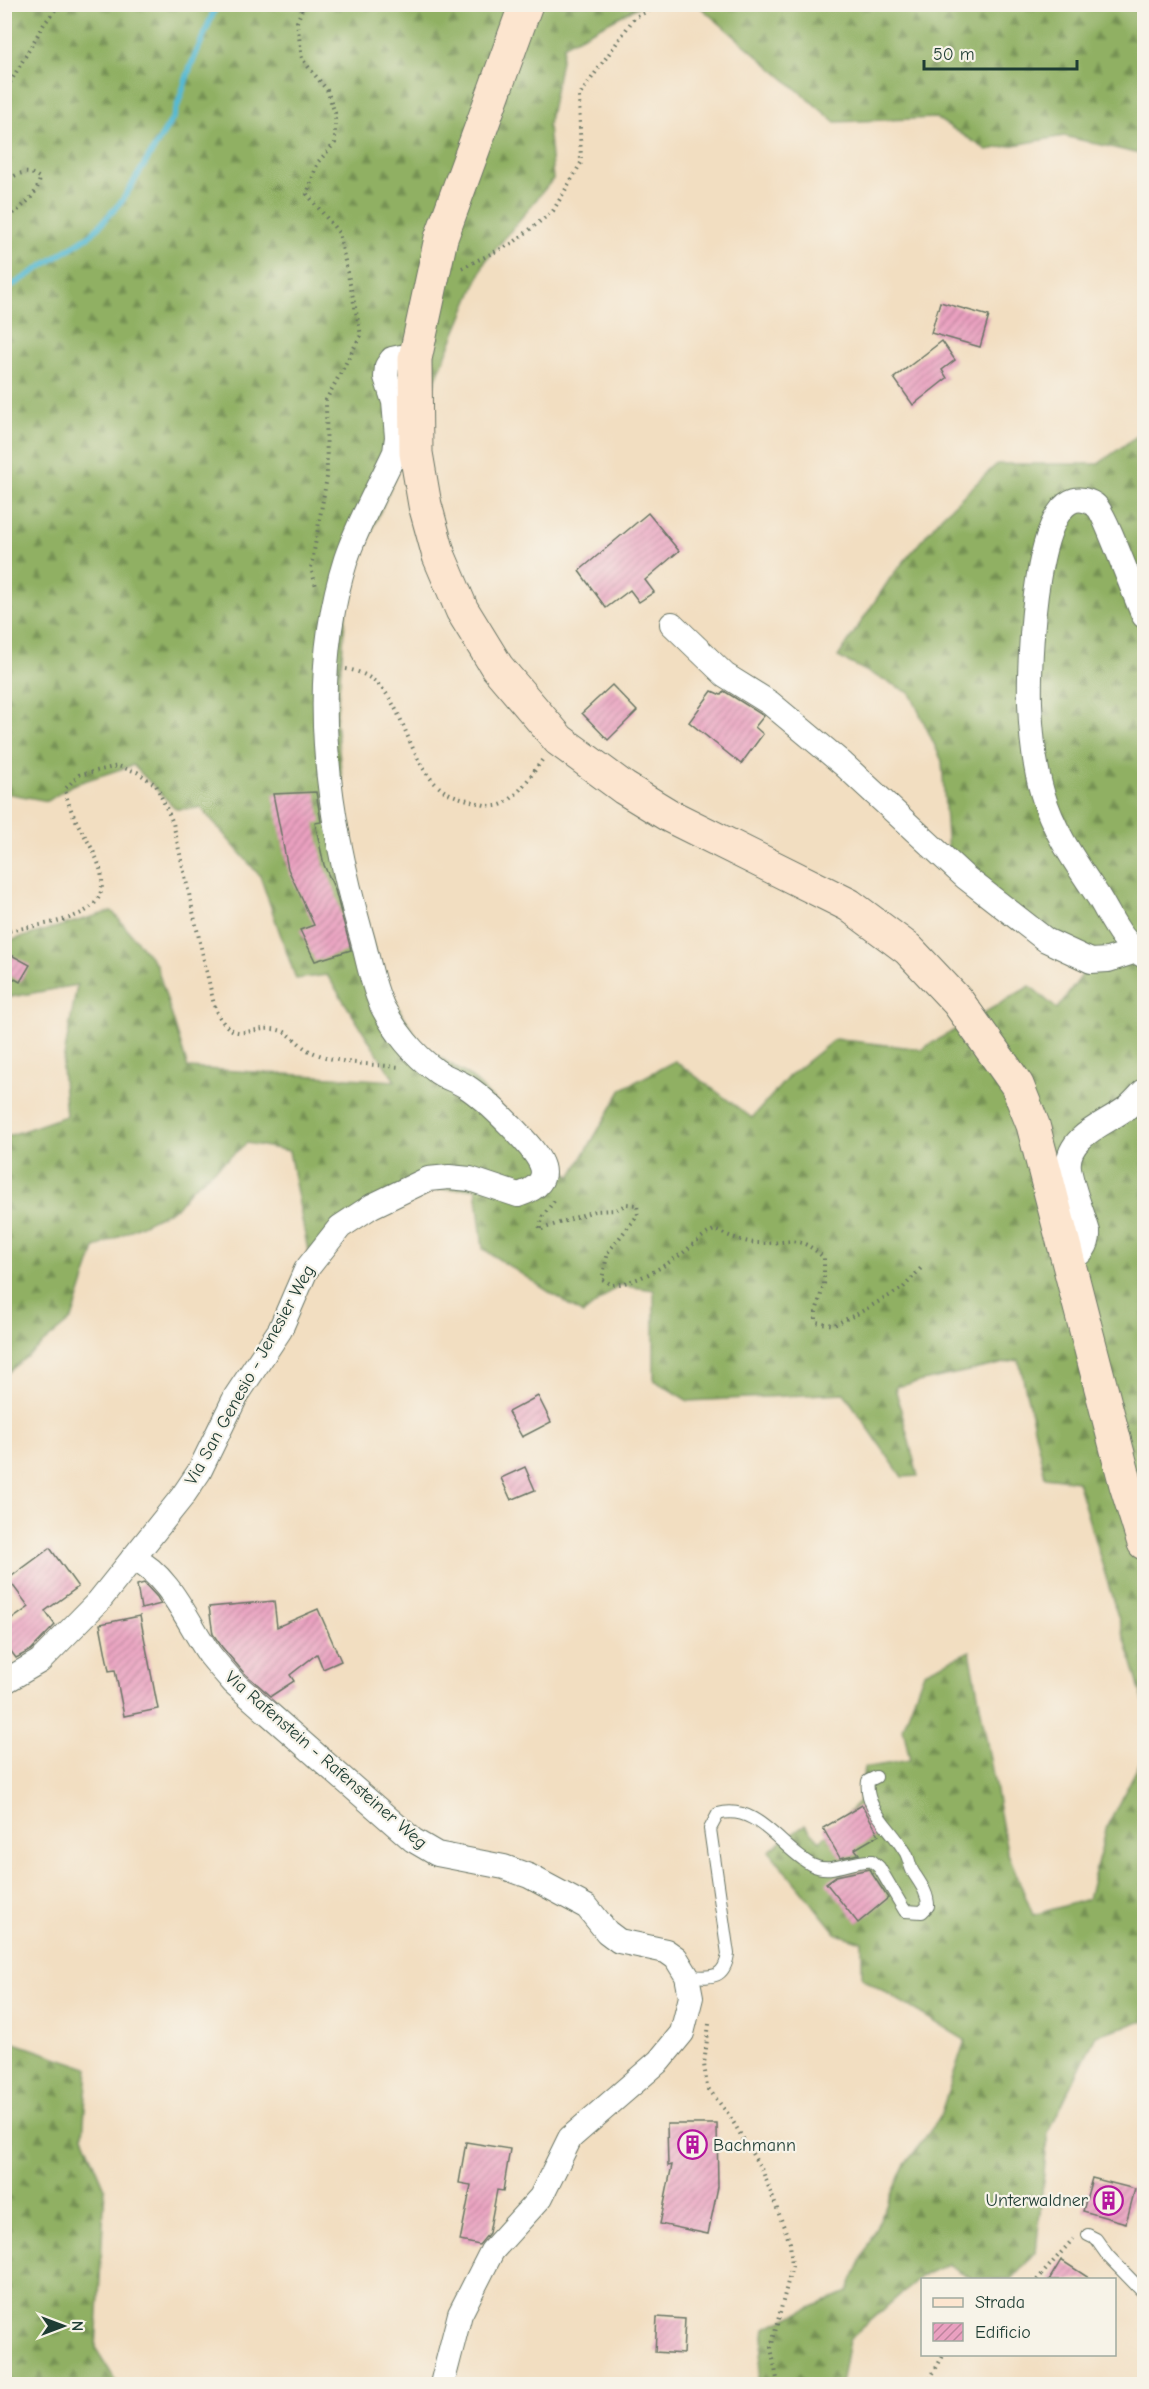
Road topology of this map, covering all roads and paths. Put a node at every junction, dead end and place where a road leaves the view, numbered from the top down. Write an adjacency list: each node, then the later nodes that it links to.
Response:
1 (60, 4): 5 (path)
2 (304, 4): 11 (path)
3 (526, 4): 9 (main road)
4 (664, 4): 8 (path)
5 (4, 93)
6 (4, 182): 7 (path)
7 (4, 223)
8 (457, 279)
9 (416, 359): 11 (street); 14 (main road)
10 (1144, 616): 16 (street)
11 (333, 618): 13 (street)
12 (672, 624): 16 (street)
13 (327, 666): 14 (path); 17 (street)
14 (559, 740): 20 (main road)
15 (4, 932): 17 (path)
16 (1140, 953)
17 (436, 1071): 19 (street)
18 (1144, 1091): 20 (street)
19 (542, 1178): 21 (path); 23 (street, Via San Genesio - Jenesier Weg)
20 (1070, 1262): 22 (main road)
21 (921, 1268)
22 (1144, 1543)
23 (133, 1558): 24 (street, Via San Genesio - Jenesier Weg); 26 (street, Via Rafenstein - Rafensteiner Weg)
24 (4, 1682)
25 (876, 1777): 26 (lane)
26 (689, 1986): 31 (street); 32 (path)
27 (1088, 2235): 28 (path); 29 (lane)
28 (1039, 2278)
29 (1144, 2293)
30 (943, 2356): 33 (path)
31 (442, 2385)
32 (778, 2385)
33 (927, 2385)

